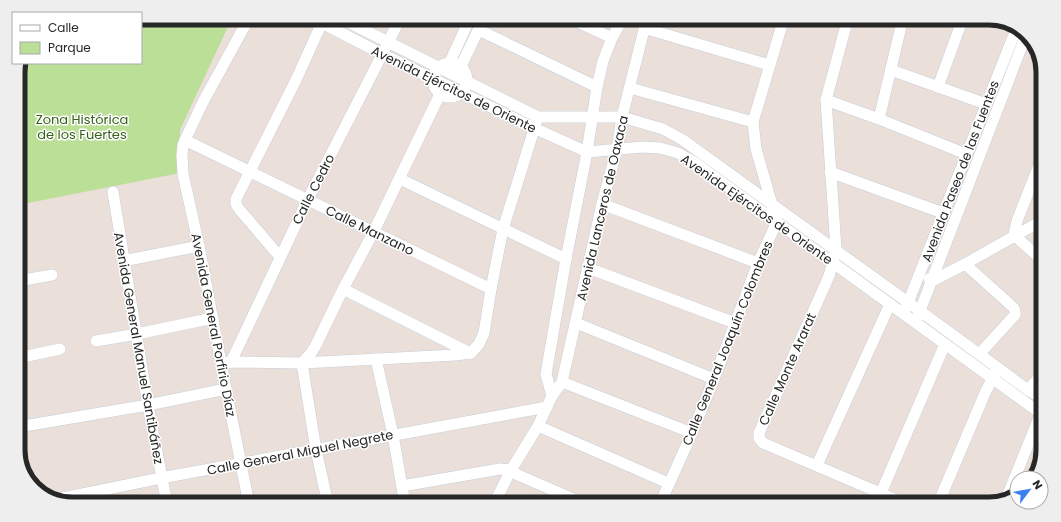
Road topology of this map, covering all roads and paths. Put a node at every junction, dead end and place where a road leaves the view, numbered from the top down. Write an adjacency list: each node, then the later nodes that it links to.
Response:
1 (245, 25): 42 (street)
2 (321, 25): 46 (street)
3 (330, 25): 21 (street, Avenida Ejércitos de Oriente)
4 (353, 25): 20 (street, Avenida Ejércitos de Oriente)
5 (397, 25): 20 (street, Calle Cedro)
6 (467, 25): 22 (street)
7 (481, 25): 16 (street)
8 (584, 25): 18 (street)
9 (618, 25): 18 (street, Avenida Lanceros de Oaxaca)
10 (645, 25): 31 (street, Avenida Lanceros de Oaxaca)
11 (651, 25): 23 (street)
12 (782, 25): 23 (street)
13 (846, 25): 34 (street, Calle Monte Ararat)
14 (901, 25): 26 (street)
15 (960, 25): 30 (street)
16 (479, 30): 24 (street); 29 (street)
17 (1015, 33): 35 (street, Avenida Paseo de las Fuentes)
18 (612, 38): 29 (street, Avenida Lanceros de Oaxaca)
19 (1024, 41): 73 (street, Avenida Paseo de las Fuentes)
20 (388, 43): 21 (street, Calle Cedro); 25 (street, Avenida Ejércitos de Oriente)
21 (382, 54): 27 (street, Avenida Ejércitos de Oriente); 51 (street, Calle Cedro)
22 (450, 62): 24 (street); 25 (street)
23 (769, 65): 40 (street)
24 (461, 66): 28 (street)
25 (438, 67): 27 (street); 28 (street, Avenida Ejércitos de Oriente)
26 (891, 70): 30 (street); 39 (street)
27 (432, 78): 32 (street, Avenida Ejércitos de Oriente); 33 (street)
28 (467, 82): 32 (street); 36 (street, Avenida Ejércitos de Oriente)
29 (597, 86): 37 (street, Avenida Lanceros de Oaxaca)
30 (938, 87): 35 (street)
31 (630, 88): 38 (street, Avenida Lanceros de Oaxaca); 40 (street)
32 (462, 92): 33 (street); 41 (street, Avenida Ejércitos de Oriente)
33 (440, 94): 49 (street)
34 (826, 100): 39 (street); 47 (street, Calle Monte Ararat)
35 (986, 104): 45 (street, Avenida Paseo de las Fuentes)
36 (538, 117): 37 (street, Avenida Ejércitos de Oriente); 41 (street)
37 (592, 117): 38 (street, Avenida Ejércitos de Oriente); 44 (street, Avenida Lanceros de Oaxaca)
38 (622, 117): 43 (street, Avenida Lanceros de Oaxaca); 52 (street, Avenida Ejércitos de Oriente)
39 (879, 120): 45 (street)
40 (753, 122): 52 (street)
41 (534, 128): 44 (street, Avenida Ejércitos de Oriente); 57 (street)
42 (184, 142): 46 (street, Calle Manzano); 60 (street, Avenida General Porfirio Díaz)
43 (617, 148): 44 (street, Avenida Ejércitos de Oriente); 53 (street, Avenida Lanceros de Oaxaca); 55 (street, Avenida Ejércitos de Oriente)
44 (587, 152): 64 (street, Avenida Lanceros de Oaxaca)
45 (966, 154): 54 (street, Avenida Paseo de las Fuentes)
46 (250, 171): 51 (street, Calle Manzano); 63 (street)
47 (830, 172): 54 (street); 61 (street, Calle Monte Ararat)
48 (1036, 173): 59 (street)
49 (400, 178): 57 (street); 58 (street)
50 (113, 192): 65 (street, Avenida General Manuel Santibáñez)
51 (308, 199): 58 (street, Calle Manzano); 63 (street, Calle Cedro)
52 (772, 203): 55 (street); 61 (street, Avenida Ejércitos de Oriente)
53 (602, 204): 67 (street); 69 (street, Avenida Lanceros de Oaxaca)
54 (943, 213): 70 (street, Avenida Paseo de las Fuentes)
55 (777, 222): 66 (street, Avenida Ejércitos de Oriente); 67 (street, Calle General Joaquín Colombres)
56 (1036, 224): 59 (street)
57 (503, 229): 64 (street); 75 (street)
58 (373, 233): 74 (street); 75 (street, Calle Manzano)
59 (1014, 235): 62 (street); 68 (street)
60 (199, 246): 65 (street); 80 (street, Avenida General Porfirio Díaz)
61 (836, 250): 66 (street, Calle Monte Ararat); 76 (street, Avenida Ejércitos de Oriente)
62 (1036, 255)
63 (280, 257): 92 (street, Calle Cedro)
64 (566, 259): 101 (street, Avenida Lanceros de Oaxaca)
65 (123, 261): 84 (street, Avenida General Manuel Santibáñez)
66 (833, 262): 77 (street, Avenida Ejércitos de Oriente); 112 (street, Calle Monte Ararat)
67 (758, 263): 83 (street, Calle General Joaquín Colombres)
68 (965, 264): 73 (street); 89 (street)
69 (587, 268): 82 (street, Avenida Lanceros de Oaxaca); 83 (street)
70 (919, 275): 73 (street); 76 (street, Avenida Paseo de las Fuentes)
71 (52, 276): 72 (street)
72 (25, 280)
73 (932, 280): 78 (street, Avenida Paseo de las Fuentes)
74 (344, 289): 88 (street); 93 (street)
75 (491, 289): 88 (street)
76 (908, 302): 78 (street, Avenida Ejércitos de Oriente); 79 (street, Avenida Paseo de las Fuentes)
77 (890, 304): 79 (street, Avenida Ejércitos de Oriente); 112 (street)
78 (920, 311): 81 (street, Avenida Paseo de las Fuentes); 89 (street, Avenida Ejércitos de Oriente)
79 (904, 314): 81 (street, Avenida Ejércitos de Oriente)
80 (213, 318): 84 (street); 92 (street, Avenida General Porfirio Díaz)
81 (915, 322): 86 (street, Avenida Ejércitos de Oriente)
82 (576, 323): 95 (street); 97 (street, Avenida Lanceros de Oaxaca)
83 (735, 323): 95 (street, Calle General Joaquín Colombres)
84 (136, 334): 85 (street); 102 (street, Avenida General Manuel Santibáñez)
85 (96, 341)
86 (945, 344): 94 (street, Avenida Ejércitos de Oriente); 118 (street)
87 (60, 349): 90 (street)
88 (471, 353): 91 (street)
89 (980, 355): 94 (street, Avenida Ejércitos de Oriente)
90 (25, 356)
91 (376, 359): 93 (street); 109 (street)
92 (227, 362): 93 (street); 98 (street, Avenida General Porfirio Díaz)
93 (302, 363): 110 (street)
94 (995, 373): 99 (street, Avenida Ejércitos de Oriente); 104 (street, Avenida Ejércitos de Oriente); 128 (street)
95 (714, 379): 108 (street, Calle General Joaquín Colombres)
96 (1036, 381): 99 (street)
97 (562, 382): 101 (street, Avenida Lanceros de Oaxaca); 108 (street)
98 (226, 389): 102 (street); 111 (street, Avenida General Porfirio Díaz)
99 (1028, 390): 100 (street, Avenida Ejércitos de Oriente)
100 (1036, 395)
101 (552, 396): 103 (street, Avenida Lanceros de Oaxaca)
102 (148, 405): 105 (street); 114 (street, Avenida General Manuel Santibáñez)
103 (546, 407): 107 (street, Avenida Lanceros de Oaxaca); 109 (street, Calle General Miguel Negrete)
104 (1036, 407)
105 (25, 423)
106 (1036, 425): 117 (street)
107 (538, 426): 113 (street, Avenida Lanceros de Oaxaca); 115 (street)
108 (692, 433): 115 (street, Calle General Joaquín Colombres)
109 (393, 435): 110 (street, Calle General Miguel Negrete); 116 (street)
110 (316, 450): 111 (street, Calle General Miguel Negrete); 122 (street)
111 (242, 464): 114 (street, Calle General Miguel Negrete); 121 (street, Avenida General Porfirio Díaz)
112 (817, 465): 118 (street, Calle Monte Ararat)
113 (511, 470): 116 (street); 124 (street, Avenida Lanceros de Oaxaca); 125 (street)
114 (161, 478): 119 (street, Calle General Miguel Negrete); 120 (street, Avenida General Manuel Santibáñez)
115 (668, 484): 126 (street, Calle General Joaquín Colombres)
116 (402, 486): 123 (street)
117 (1009, 492)
118 (881, 493): 127 (street, Calle Monte Ararat)
119 (69, 497)
120 (165, 497)
121 (249, 497)
122 (326, 497)
123 (404, 497)
124 (498, 497)
125 (569, 497)
126 (663, 497)
127 (890, 497)
128 (941, 497)

